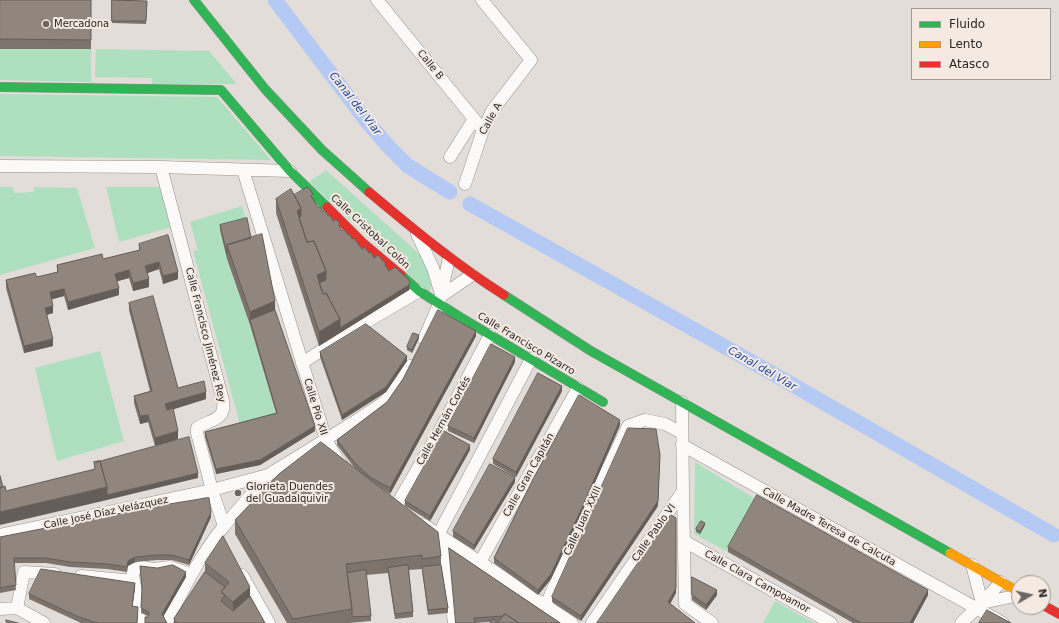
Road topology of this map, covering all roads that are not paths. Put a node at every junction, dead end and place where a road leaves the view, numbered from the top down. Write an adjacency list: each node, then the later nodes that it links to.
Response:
1 (194, 0): 13 (main road)
2 (378, 0): 6 (street, Calle B)
3 (482, 0): 7 (street, Calle A)
4 (230, 30): 13 (main road)
5 (0, 87): 12 (main road, Calle Cristobal Colón)
6 (474, 119): 7 (street, Calle B); 8 (street, Calle A)
7 (483, 130): 14 (street, Calle A)
8 (450, 156)
9 (0, 166): 10 (street)
10 (161, 167): 11 (street); 32 (street, Calle Francisco Jiménez Rey)
11 (243, 170): 12 (street); 24 (street, Calle Pío XII)
12 (290, 171): 18 (main road, Calle Cristobal Colón)
13 (356, 181): 15 (main road)
14 (465, 184)
15 (415, 231): 16 (main road); 19 (street)
16 (449, 258): 17 (main road); 19 (street, Calle José Díaz Velázquez)
17 (472, 275): 19 (street); 27 (main road)
18 (419, 291): 19 (main road, Calle Cristobal Colón); 20 (street)
19 (440, 300): 22 (main road, Calle Francisco Pizarro); 29 (street, Calle José Díaz Velázquez)
20 (363, 324): 21 (street); 24 (street)
21 (376, 333)
22 (490, 335): 23 (main road, Calle Francisco Pizarro); 35 (street, Calle Hernán Cortés)
23 (531, 359): 25 (main road, Calle Francisco Pizarro); 38 (street)
24 (302, 363): 29 (street, Calle Pío XII)
25 (578, 388): 26 (main road, Calle Francisco Pizarro); 41 (street, Calle Gran Capitán)
26 (603, 402)
27 (682, 402): 28 (street); 42 (main road)
28 (682, 439): 33 (street); 49 (street, Calle Juan XXIII); 50 (street, Calle Madre Teresa de Calcuta)
29 (326, 440): 30 (street, Calle Pío XII); 31 (street, Calle José Díaz Velázquez)
30 (348, 469)
31 (268, 475): 32 (street, Calle José Díaz Velázquez); 36 (street, Calle José Díaz Velázquez)
32 (212, 490): 36 (street); 37 (street, Calle José Díaz Velázquez)
33 (683, 490): 39 (street); 59 (street, Calle Pablo VI)
34 (385, 498): 35 (street)
35 (396, 506): 38 (street)
36 (221, 530): 40 (street); 44 (street, Calle José Díaz Velázquez)
37 (0, 536)
38 (440, 536): 41 (street); 57 (street)
39 (684, 541): 60 (street); 61 (street, Calle Clara Campoamor)
40 (226, 547)
41 (480, 562): 49 (street)
42 (972, 565): 46 (main road); 50 (street)
43 (238, 568): 56 (street)
44 (191, 574): 45 (street); 55 (street, Calle José Díaz Velázquez)
45 (134, 581): 51 (street); 54 (street)
46 (1001, 582): 47 (main road); 50 (street)
47 (1011, 588)
48 (1011, 597): 50 (street)
49 (546, 605): 58 (street)
50 (979, 606): 62 (street); 63 (street, Calle Madre Teresa de Calcuta)
51 (17, 608): 52 (street); 53 (street)
52 (0, 609)
53 (44, 623)
54 (139, 623)
55 (166, 623)
56 (269, 623)
57 (454, 623)
58 (572, 623)
59 (592, 623)
60 (712, 623)
61 (831, 623)
62 (961, 623)
63 (1003, 623)

